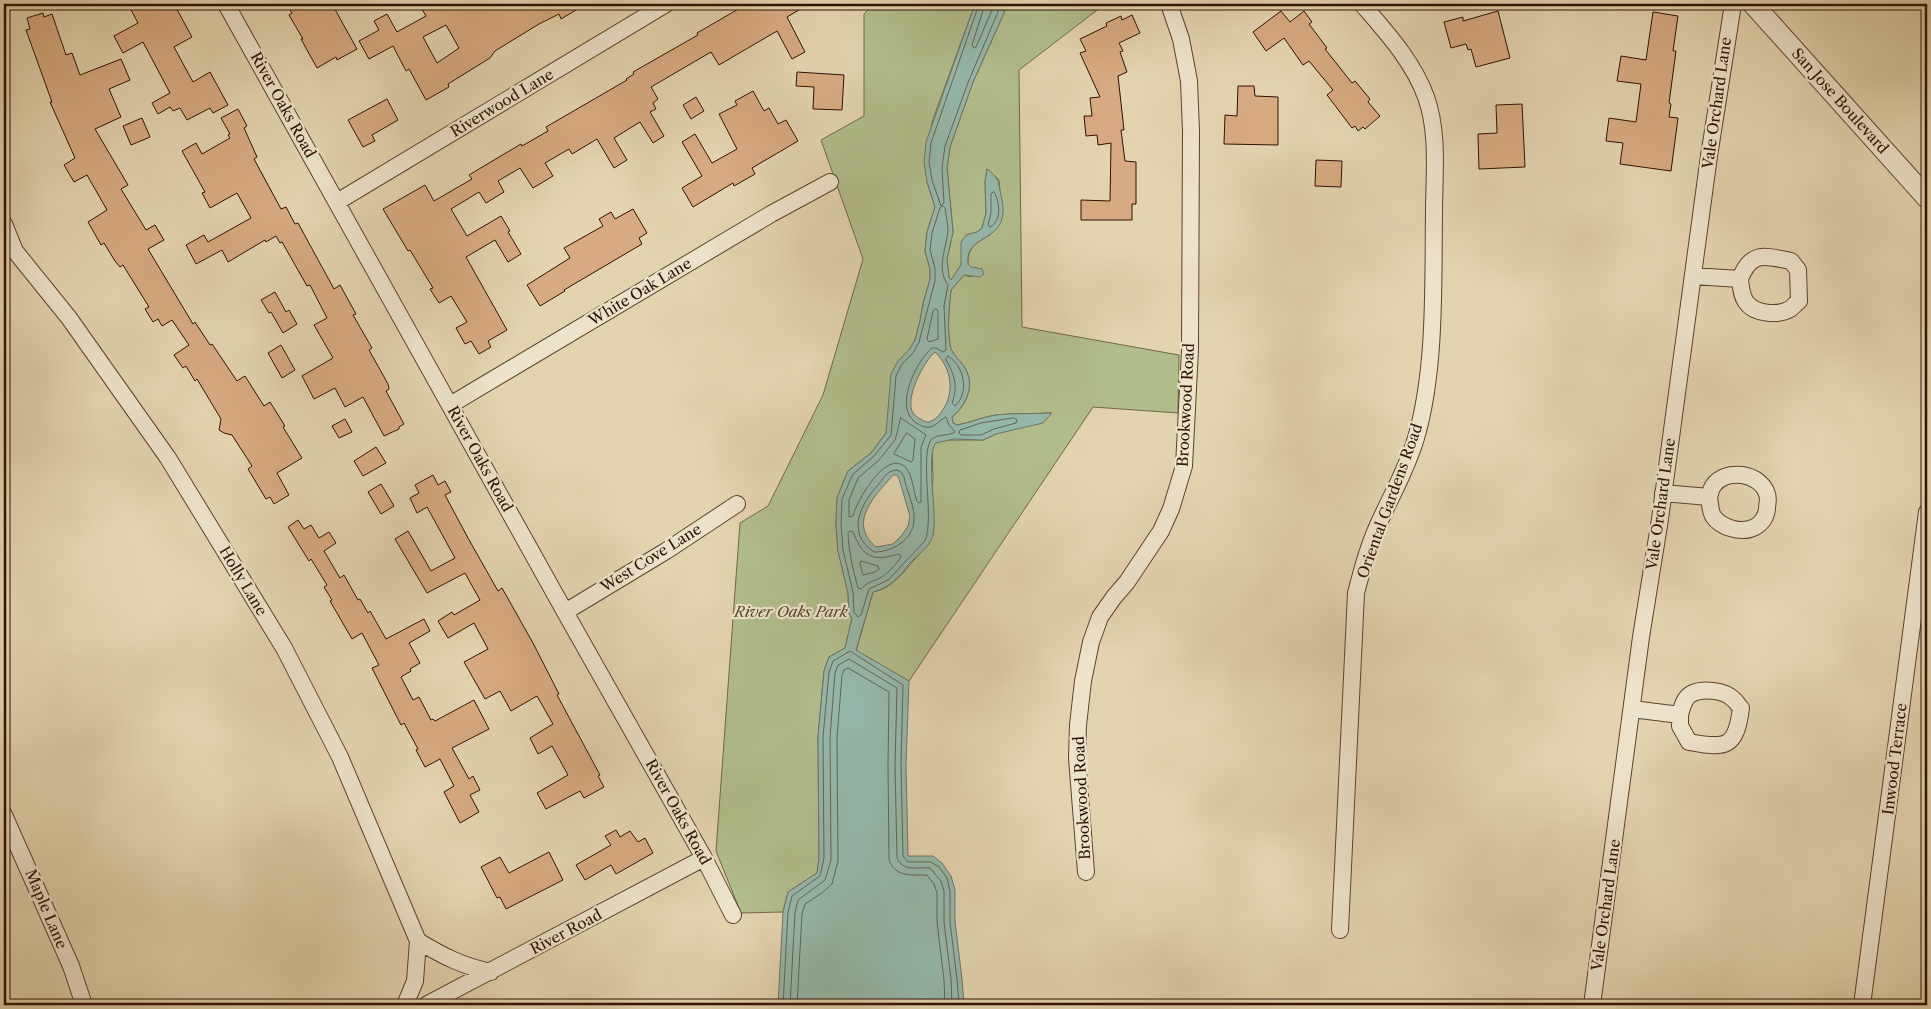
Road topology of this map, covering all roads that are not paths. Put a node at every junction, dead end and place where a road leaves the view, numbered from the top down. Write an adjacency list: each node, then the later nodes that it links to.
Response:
1 (226, 4): 9 (street, River Oaks Road)
2 (666, 4): 9 (street, Riverwood Lane)
3 (1169, 4): 24 (street, Brookwood Road)
4 (1362, 4): 26 (street, Oriental Gardens Road)
5 (1733, 4): 12 (street, Vale Orchard Lane)
6 (1753, 4): 8 (street, San Jose Boulevard)
7 (830, 182): 14 (street, White Oak Lane)
8 (1927, 198)
9 (337, 202): 14 (street, River Oaks Road)
10 (4, 224): 11 (street, Holly Lane)
11 (9, 250): 27 (street, Holly Lane)
12 (1693, 276): 13 (street); 15 (street, Vale Orchard Lane)
13 (1740, 279)
14 (450, 404): 19 (street, River Oaks Road)
15 (1663, 493): 16 (street); 20 (street, Vale Orchard Lane)
16 (1709, 497)
17 (737, 504): 19 (street, West Cove Lane)
18 (1927, 512): 33 (street, Inwood Terrace)
19 (565, 612): 23 (street, River Oaks Road)
20 (1632, 709): 21 (street); 32 (street, Vale Orchard Lane)
21 (1680, 715)
22 (4, 815): 29 (street, Maple Lane)
23 (704, 858): 25 (street, River Oaks Road); 28 (street, River Road)
24 (1086, 872)
25 (733, 915)
26 (1340, 930)
27 (418, 941): 28 (street); 30 (street, Holly Lane)
28 (491, 972): 31 (street, River Road)
29 (84, 1005)
30 (405, 1005)
31 (426, 1005)
32 (1592, 1005)
33 (1862, 1005)

